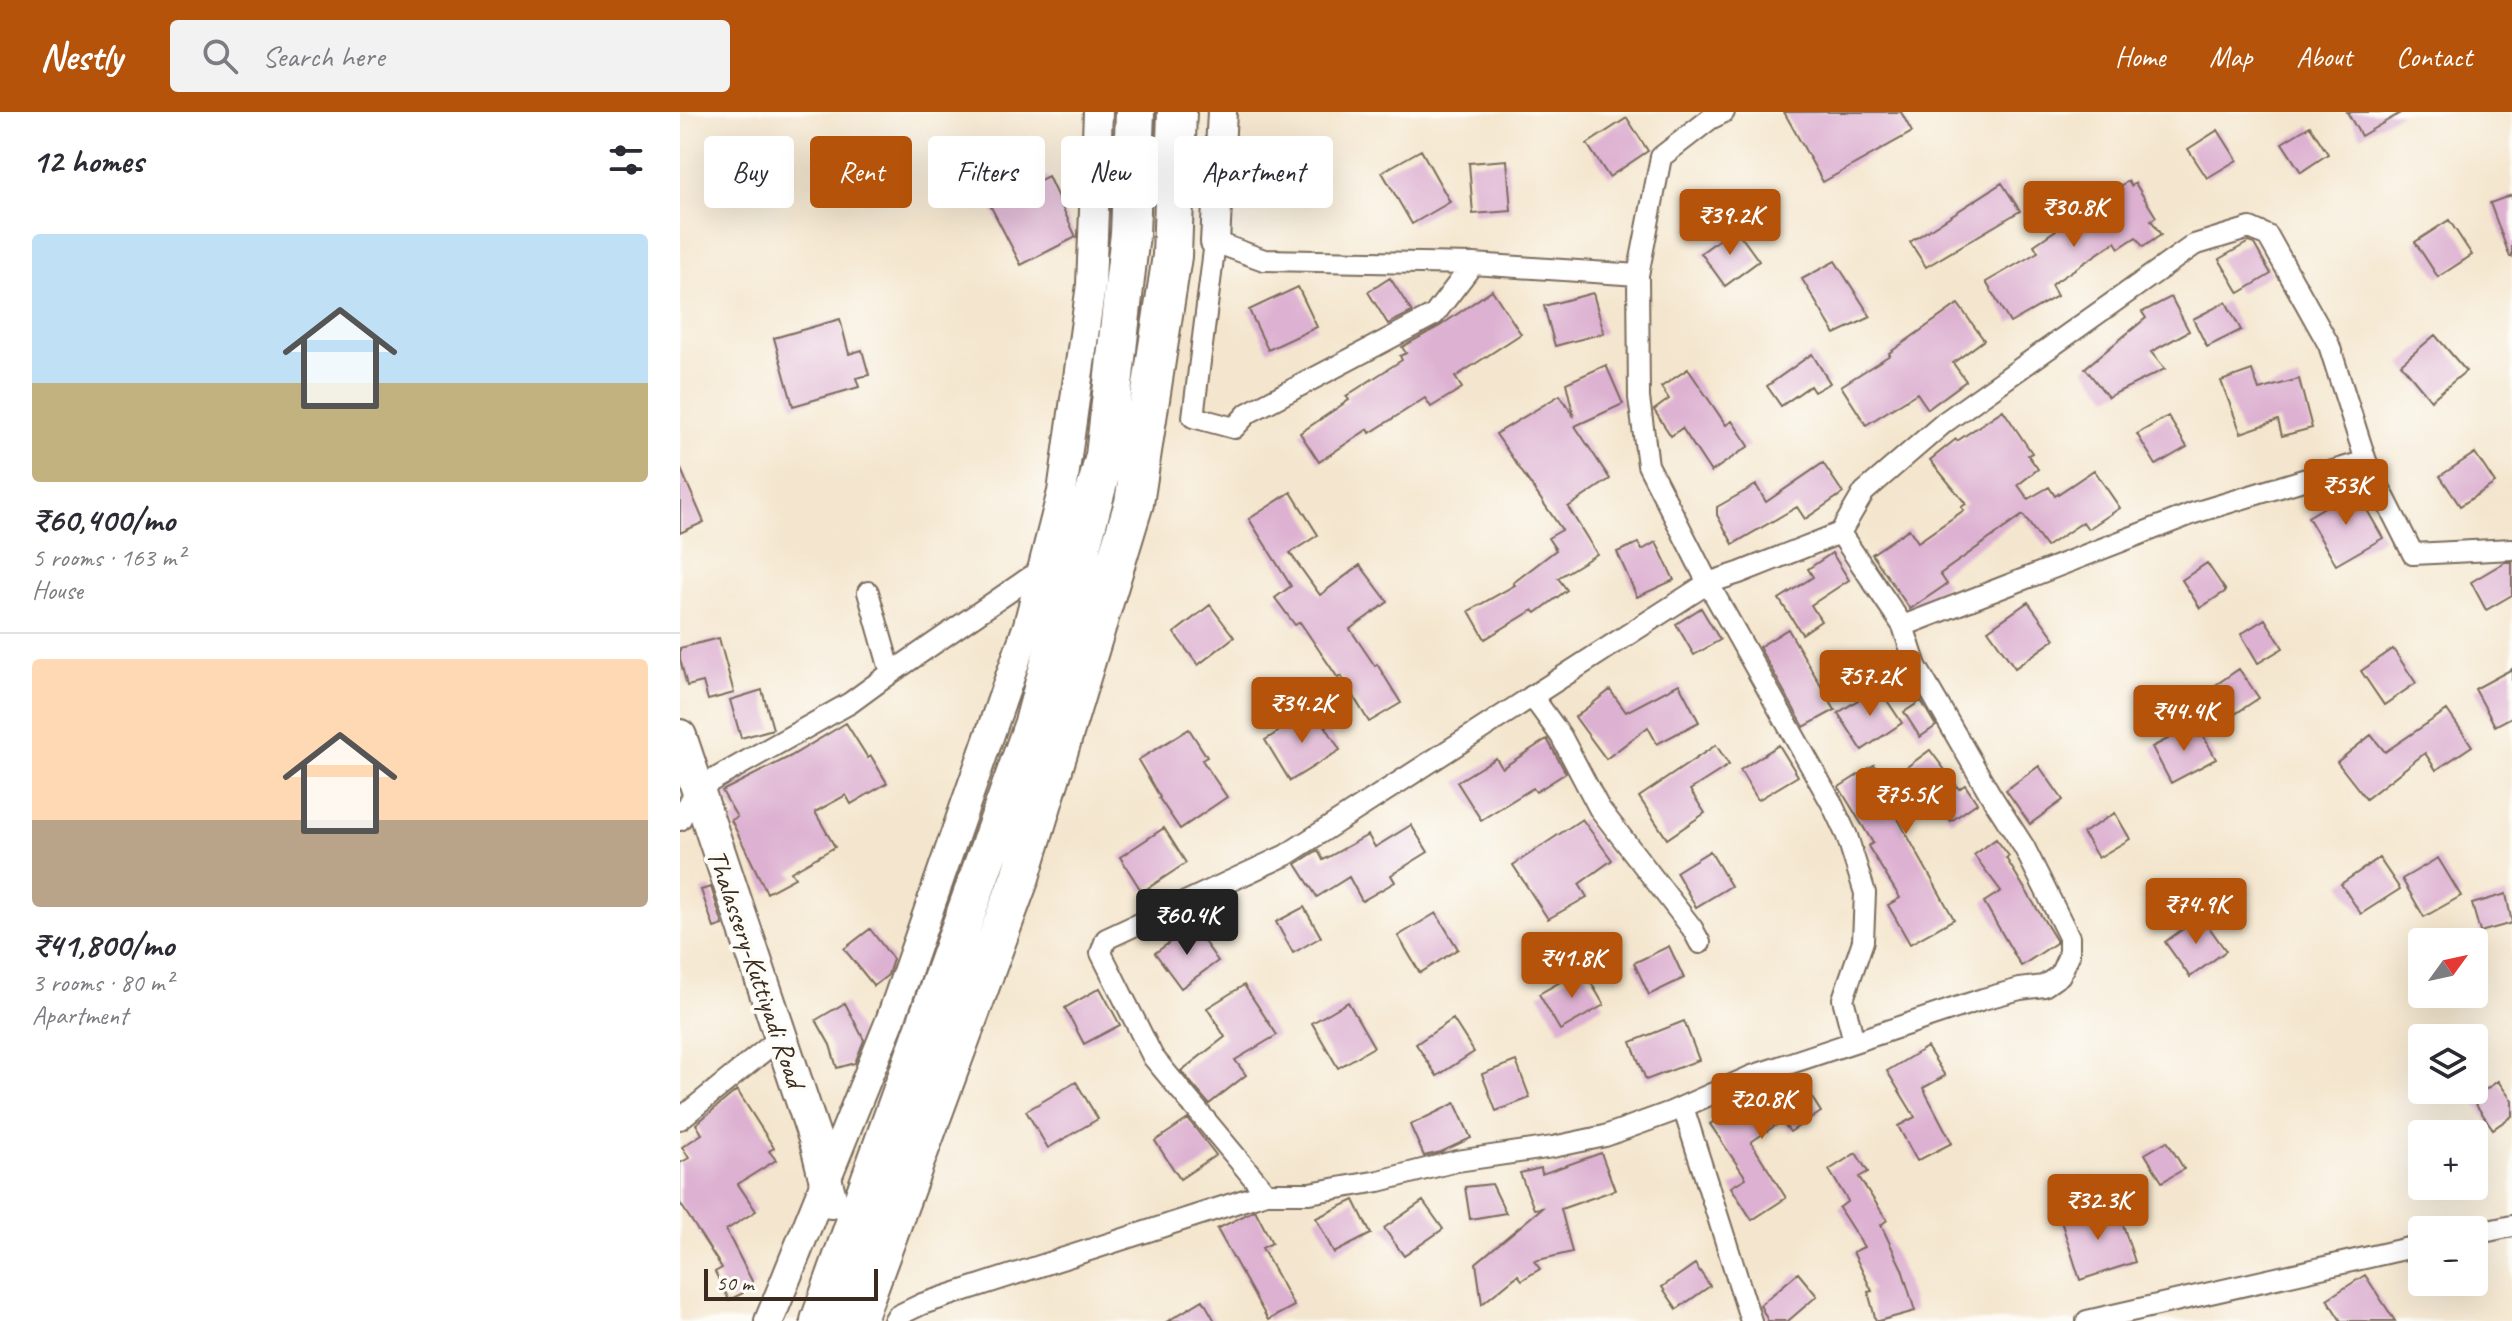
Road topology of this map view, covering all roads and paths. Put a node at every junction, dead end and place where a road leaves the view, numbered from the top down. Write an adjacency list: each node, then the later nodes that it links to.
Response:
1 (1098, 112): 12 (street)
2 (1135, 112): 32 (highway)
3 (1177, 112): 33 (highway)
4 (1222, 112): 6 (street)
5 (1724, 112): 8 (street)
6 (1215, 242): 7 (street); 7 (street)
7 (1473, 264): 8 (street)
8 (1638, 275): 13 (street)
9 (2366, 461): 10 (street); 11 (street); 15 (street)
10 (1840, 533): 13 (street); 15 (street)
11 (2512, 549)
12 (1042, 569): 16 (street); 26 (street)
13 (1708, 583): 17 (street); 23 (street)
14 (868, 592): 16 (street)
15 (1903, 626): 23 (street)
16 (891, 673): 19 (street)
17 (1532, 696): 21 (street); 27 (street)
18 (680, 736): 19 (main road, Thalassery-Kuttiyadi Road)
19 (697, 789): 20 (street); 22 (main road, Thalassery-Kuttiyadi Road)
20 (680, 820)
21 (1700, 943)
22 (781, 1037): 25 (street); 26 (main road, Thalassery-Kuttiyadi Road)
23 (1854, 1041): 24 (street)
24 (1683, 1107): 27 (street); 35 (street)
25 (680, 1119)
26 (828, 1191): 31 (street)
27 (1266, 1193): 34 (street)
28 (2512, 1226): 29 (street)
29 (2488, 1231)
30 (2408, 1248): 36 (street)
31 (769, 1321)
32 (820, 1321)
33 (856, 1321)
34 (894, 1321)
35 (1751, 1321)
36 (2087, 1321)

